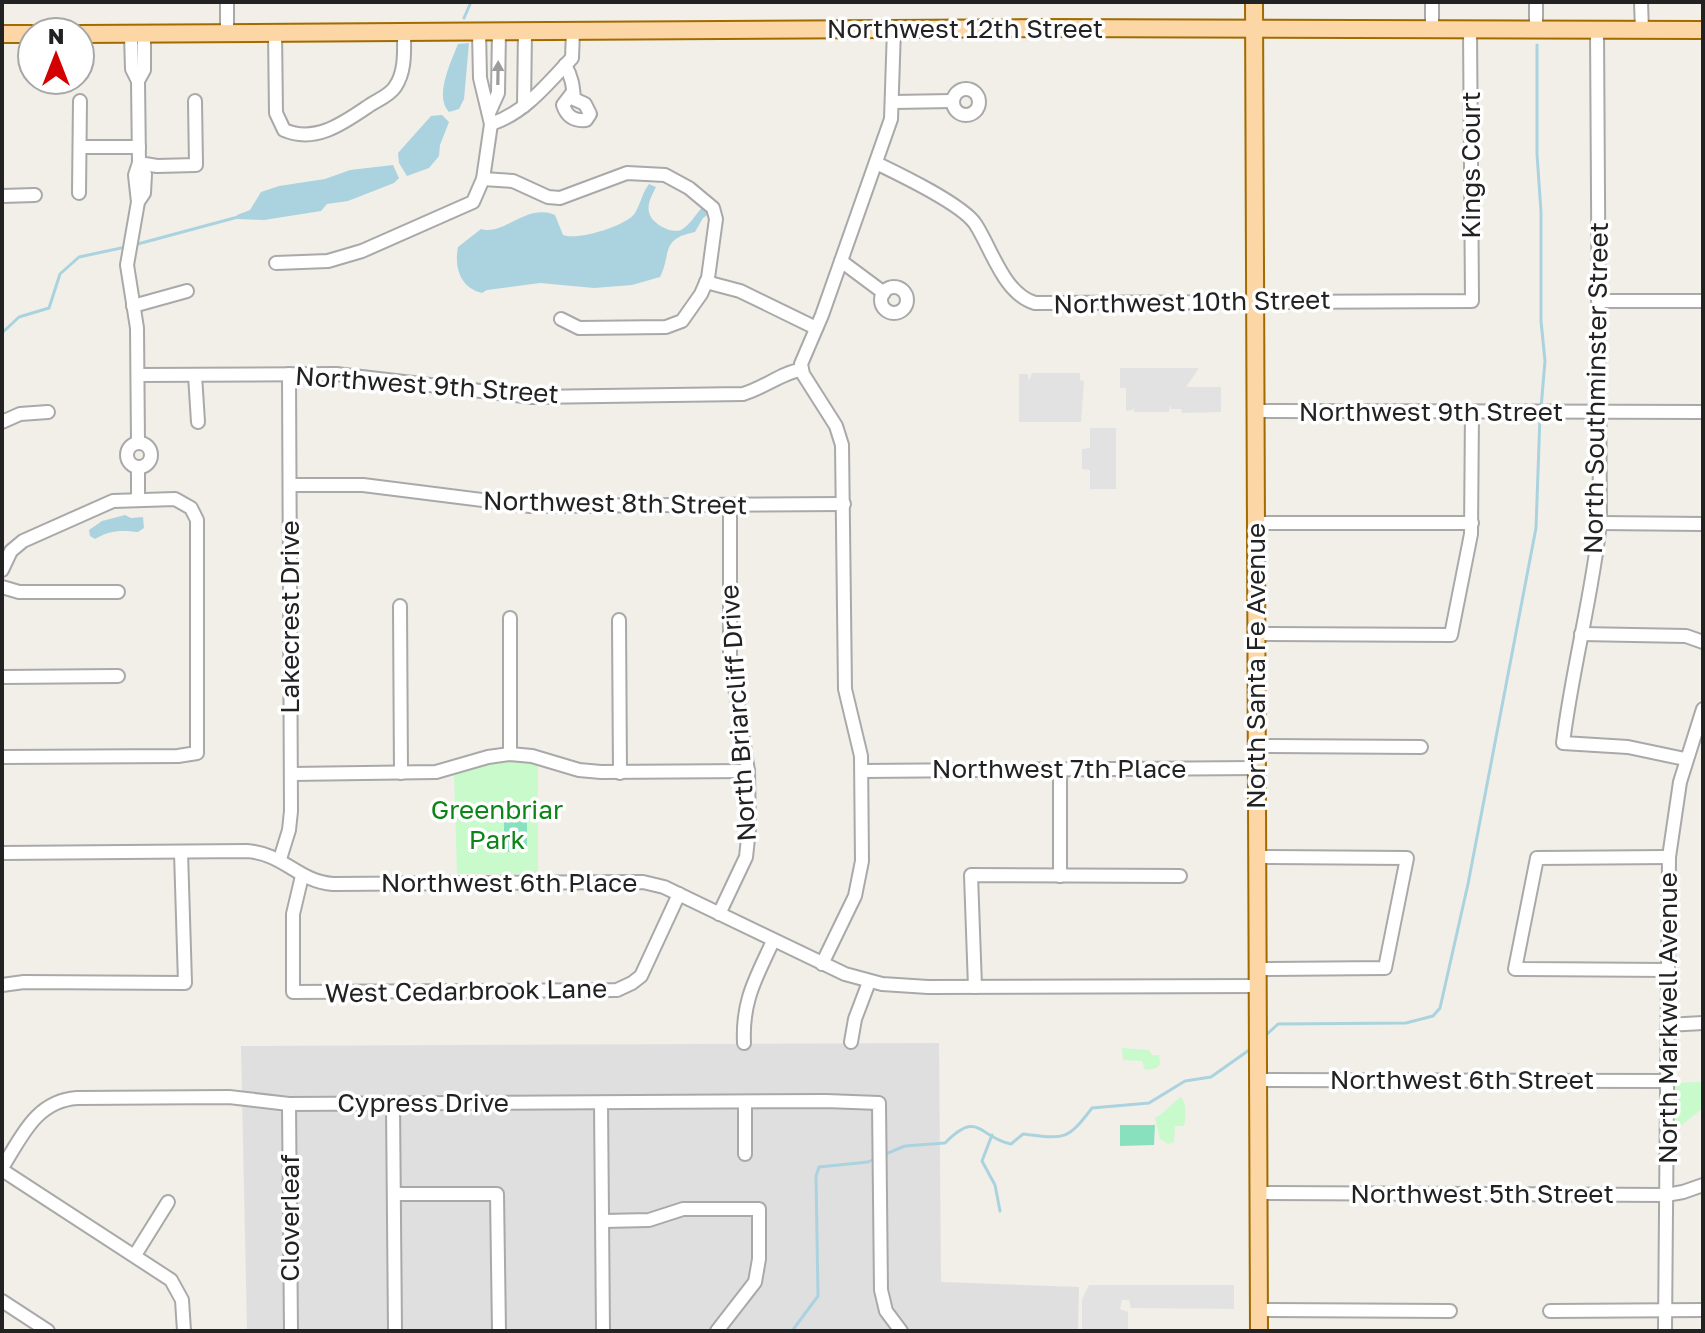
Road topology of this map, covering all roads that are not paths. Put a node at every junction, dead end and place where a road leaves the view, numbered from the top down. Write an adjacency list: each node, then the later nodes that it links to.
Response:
1 (227, 2): 20 (street)
2 (1254, 2): 6 (main road, North Santa Fe Avenue)
3 (1432, 2): 7 (street)
4 (1536, 2): 10 (street)
5 (1641, 2): 12 (street)
6 (1254, 27): 7 (main road, Northwest 12th Street); 8 (main road, Northwest 12th Street); 47 (main road, North Santa Fe Avenue)
7 (1432, 28): 9 (main road, Northwest 12th Street)
8 (894, 29): 17 (main road, Northwest 12th Street); 28 (street)
9 (1470, 29): 10 (main road, Northwest 12th Street); 44 (street, Kings Court)
10 (1536, 29): 11 (main road, Northwest 12th Street)
11 (1597, 29): 12 (main road, Northwest 12th Street); 45 (street, North Southminster Street)
12 (1642, 30): 13 (main road, Northwest 12th Street)
13 (1703, 30)
14 (479, 31): 15 (main road, Northwest 12th Street); 19 (main road, Northwest 12th Street); 30 (street)
15 (499, 31): 16 (main road, Northwest 12th Street); 30 (street, one-way to 15)
16 (525, 31): 17 (main road, Northwest 12th Street); 29 (street)
17 (573, 31): 23 (street)
18 (275, 32): 19 (main road, Northwest 12th Street); 19 (street); 20 (main road, Northwest 12th Street)
19 (401, 32)
20 (227, 33): 22 (main road, Northwest 12th Street)
21 (96, 34): 22 (main road, Northwest 12th Street)
22 (138, 34): 32 (street)
23 (565, 65): 24 (street); 29 (street)
24 (573, 92)
25 (80, 101): 31 (street)
26 (195, 101): 33 (street)
27 (953, 101): 28 (street)
28 (893, 102): 34 (street)
29 (524, 106): 30 (street)
30 (490, 118): 35 (street)
31 (80, 147): 32 (street); 36 (street)
32 (139, 147): 33 (street)
33 (139, 163): 48 (street)
34 (876, 163): 39 (street); 47 (street, Northwest 10th Street)
35 (483, 179): 40 (street); 41 (street)
36 (79, 193)
37 (35, 195): 38 (street)
38 (2, 196)
39 (841, 261): 43 (street); 50 (street)
40 (276, 263)
41 (706, 282): 49 (street); 50 (street)
42 (187, 291): 48 (street)
43 (884, 293)
44 (1472, 301): 47 (street, Northwest 10th Street)
45 (1598, 301): 46 (street); 58 (street, North Southminster Street)
46 (1703, 301)
47 (1255, 302): 55 (main road, North Santa Fe Avenue)
48 (133, 306): 53 (street)
49 (561, 319)
50 (816, 328): 51 (street)
51 (801, 370): 52 (street, Northwest 9th Street); 64 (street)
52 (289, 374): 54 (street, Northwest 9th Street); 62 (street, Lakecrest Drive)
53 (138, 375): 54 (street, Northwest 9th Street); 63 (street)
54 (195, 375): 61 (street)
55 (1256, 411): 57 (street, Northwest 9th Street); 66 (main road, North Santa Fe Avenue)
56 (48, 412): 60 (street)
57 (1472, 412): 58 (street, Northwest 9th Street); 67 (street)
58 (1598, 412): 59 (street, Northwest 9th Street); 68 (street, North Southminster Street)
59 (1703, 412)
60 (2, 422)
61 (198, 422)
62 (290, 485): 65 (street, Northwest 8th Street); 93 (street, Lakecrest Drive)
63 (138, 499): 70 (street); 85 (street)
64 (844, 504): 65 (street, Northwest 8th Street); 90 (street)
65 (730, 505): 89 (street, North Briarcliff Drive)
66 (1256, 523): 67 (street); 76 (main road, North Santa Fe Avenue)
67 (1472, 523): 76 (street)
68 (1600, 523): 69 (street); 77 (street, North Southminster Street)
69 (1703, 524)
70 (2, 570)
71 (2, 587): 72 (street)
72 (118, 592)
73 (400, 606): 91 (street)
74 (510, 618): 84 (street)
75 (619, 620): 92 (street)
76 (1256, 634): 82 (main road, North Santa Fe Avenue)
77 (1581, 634): 78 (street); 86 (street, North Southminster Street)
78 (1703, 642)
79 (118, 676): 80 (street)
80 (2, 677)
81 (1703, 709): 86 (street, North Markwell Avenue)
82 (1257, 746): 83 (street); 87 (main road, North Santa Fe Avenue)
83 (1421, 747)
84 (510, 754): 91 (street); 92 (street)
85 (2, 757)
86 (1685, 759): 97 (street, North Markwell Avenue)
87 (1257, 768): 88 (street, Northwest 7th Place); 96 (main road, North Santa Fe Avenue)
88 (1060, 769): 90 (street, Northwest 7th Place); 100 (street)
89 (748, 771): 92 (street); 103 (street, North Briarcliff Drive)
90 (862, 771): 105 (street)
91 (401, 773): 93 (street)
92 (620, 773)
93 (291, 774): 98 (street, Lakecrest Drive)
94 (181, 852): 95 (street, Northwest 6th Place); 98 (street, Northwest 6th Place); 109 (street)
95 (2, 853)
96 (1257, 857): 107 (main road, North Santa Fe Avenue); 107 (street, Northwest 6th Place)
97 (1669, 857): 106 (street, North Markwell Avenue); 106 (street)
98 (280, 859): 99 (street, Northwest 6th Place)
99 (302, 876): 102 (street, Northwest 6th Place); 102 (street, West Cedarbrook Lane)
100 (1060, 876): 101 (street); 110 (street)
101 (1180, 876)
102 (679, 894): 103 (street, Northwest 6th Place)
103 (719, 914): 104 (street, Northwest 6th Place)
104 (773, 941): 105 (street, Northwest 6th Place); 114 (street)
105 (822, 964): 108 (street, Northwest 6th Place)
106 (1668, 970): 112 (street, North Markwell Avenue)
107 (1257, 977): 110 (street, Northwest 6th Place); 115 (main road, North Santa Fe Avenue)
108 (869, 982): 110 (street, Northwest 6th Place); 113 (street)
109 (2, 985)
110 (975, 987)
111 (1703, 1023): 112 (street)
112 (1667, 1025): 116 (street, North Markwell Avenue)
113 (851, 1042)
114 (744, 1043)
115 (1258, 1080): 116 (street, Northwest 6th Street); 124 (main road, North Santa Fe Avenue)
116 (1667, 1081): 126 (street, North Markwell Avenue)
117 (745, 1102): 118 (street, Cypress Drive); 121 (street); 143 (street, Cypress Drive)
118 (601, 1103): 120 (street, Cypress Drive); 128 (street)
119 (289, 1104): 120 (street, Cypress Drive); 122 (street, Cypress Drive); 139 (street, Cloverleaf)
120 (393, 1104): 125 (street)
121 (745, 1154)
122 (2, 1169): 129 (street)
123 (1703, 1185): 126 (street, Northwest 5th Street)
124 (1259, 1193): 126 (street, Northwest 5th Street); 131 (main road, North Santa Fe Avenue)
125 (394, 1194): 140 (street); 141 (street)
126 (1666, 1195): 135 (street, North Markwell Avenue)
127 (168, 1202): 129 (street)
128 (604, 1221): 136 (street); 142 (street)
129 (135, 1255): 138 (street)
130 (2, 1301): 137 (street)
131 (1259, 1310): 133 (street); 144 (main road, North Santa Fe Avenue)
132 (1703, 1310): 135 (street)
133 (1450, 1311)
134 (1550, 1311): 135 (street)
135 (1665, 1312): 145 (street, North Markwell Avenue)
136 (718, 1325)
137 (48, 1331)
138 (184, 1331)
139 (291, 1331)
140 (395, 1331)
141 (499, 1331)
142 (603, 1331)
143 (901, 1331)
144 (1259, 1331)
145 (1665, 1331)

